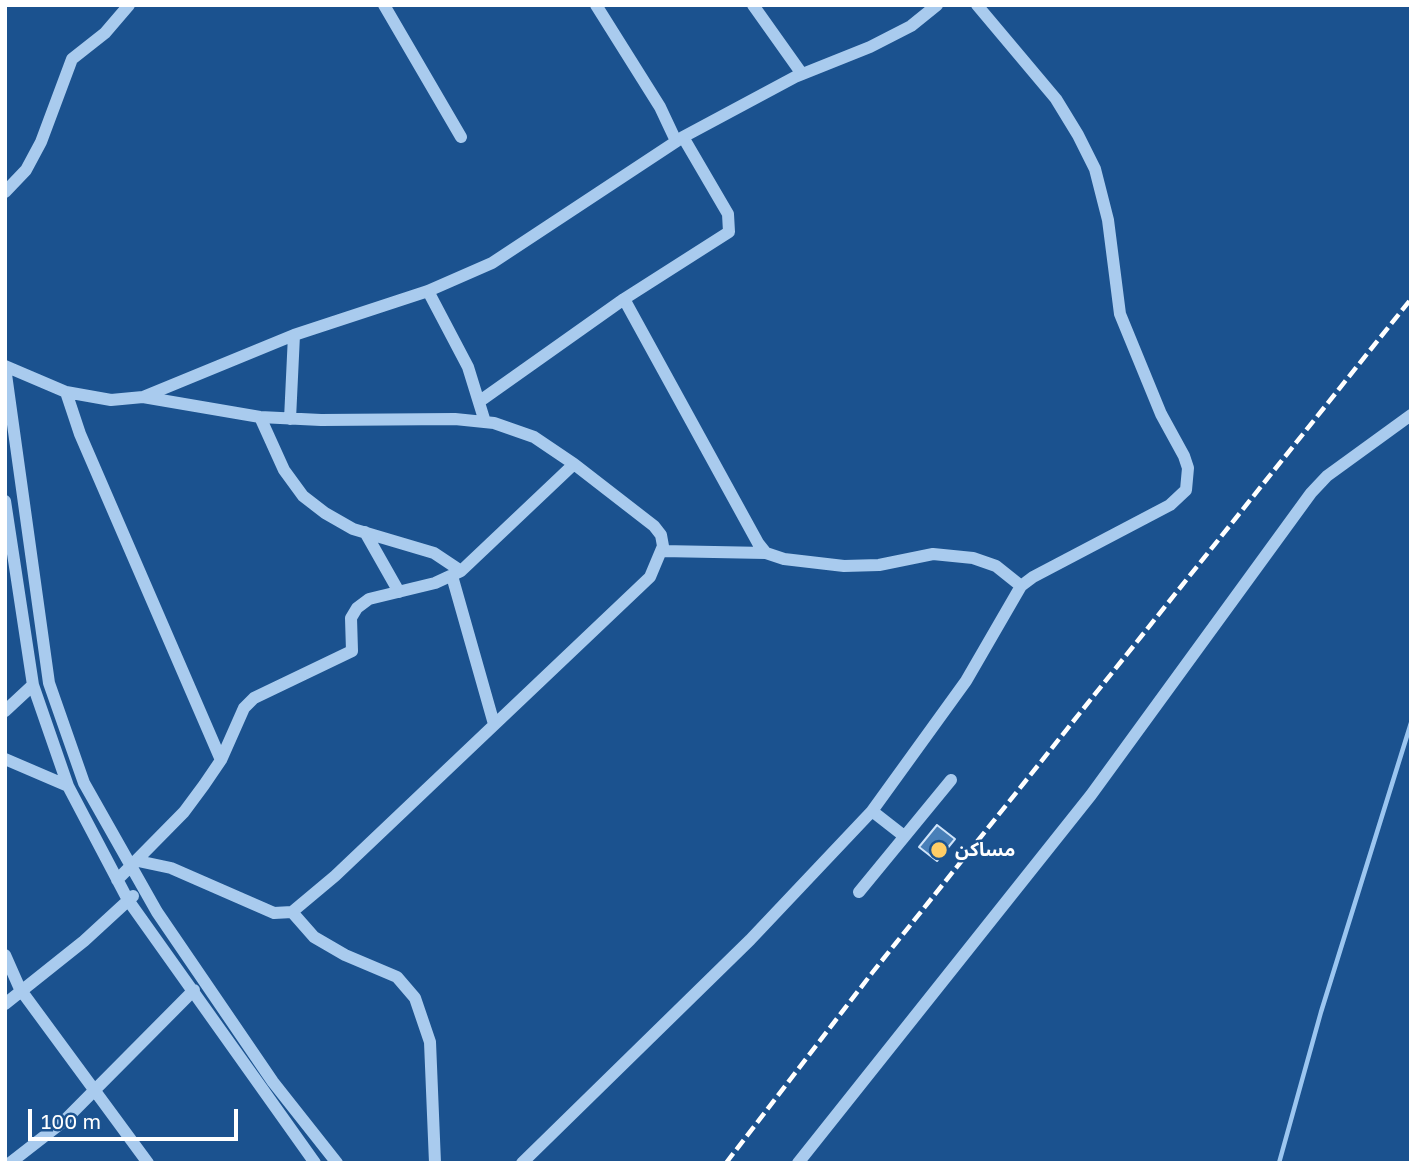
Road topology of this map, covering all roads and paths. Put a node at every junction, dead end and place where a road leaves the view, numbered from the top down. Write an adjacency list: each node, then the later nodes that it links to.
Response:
1 (129, 5): 10 (street)
2 (384, 5): 8 (street)
3 (596, 5): 9 (street)
4 (753, 5): 7 (street)
5 (937, 5): 7 (street)
6 (977, 5): 28 (street)
7 (802, 74): 9 (street)
8 (461, 137)
9 (679, 139): 11 (street); 12 (street)
10 (5, 192)
11 (428, 290): 13 (street); 17 (street)
12 (624, 299): 17 (street); 26 (street)
13 (294, 335): 16 (street); 20 (street)
14 (5, 366): 15 (street); 39 (street)
15 (66, 392): 16 (street); 34 (street)
16 (143, 397): 19 (street)
17 (481, 401): 21 (street)
18 (1411, 415): 56 (street)
19 (260, 417): 20 (street); 24 (street)
20 (290, 419): 21 (street)
21 (485, 422): 22 (street)
22 (574, 464): 25 (street); 27 (street)
23 (5, 501): 30 (street)
24 (365, 532): 27 (street); 29 (street)
25 (663, 551): 26 (street); 32 (street)
26 (766, 553): 28 (street)
27 (456, 574): 29 (street); 32 (street)
28 (1021, 586): 37 (street)
29 (399, 592): 34 (street)
30 (33, 685): 31 (street); 36 (street)
31 (5, 711)
32 (494, 724): 44 (street)
33 (5, 759): 36 (street)
34 (221, 760): 39 (street)
35 (951, 780): 38 (street)
36 (68, 786): 40 (street)
37 (872, 811): 38 (street); 55 (street)
38 (904, 836): 42 (street)
39 (134, 864): 40 (street); 41 (street); 44 (street)
40 (117, 880): 43 (street)
41 (142, 888): 43 (street); 53 (street)
42 (859, 892)
43 (128, 900): 46 (street); 47 (street)
44 (292, 912): 54 (street)
45 (5, 956): 46 (street)
46 (20, 989): 48 (street); 49 (street)
47 (194, 990): 49 (street); 52 (street)
48 (5, 1004)
49 (96, 1090): 50 (street); 51 (street)
50 (10, 1163)
51 (148, 1163)
52 (315, 1163)
53 (337, 1163)
54 (435, 1163)
55 (522, 1163)
56 (798, 1163)

